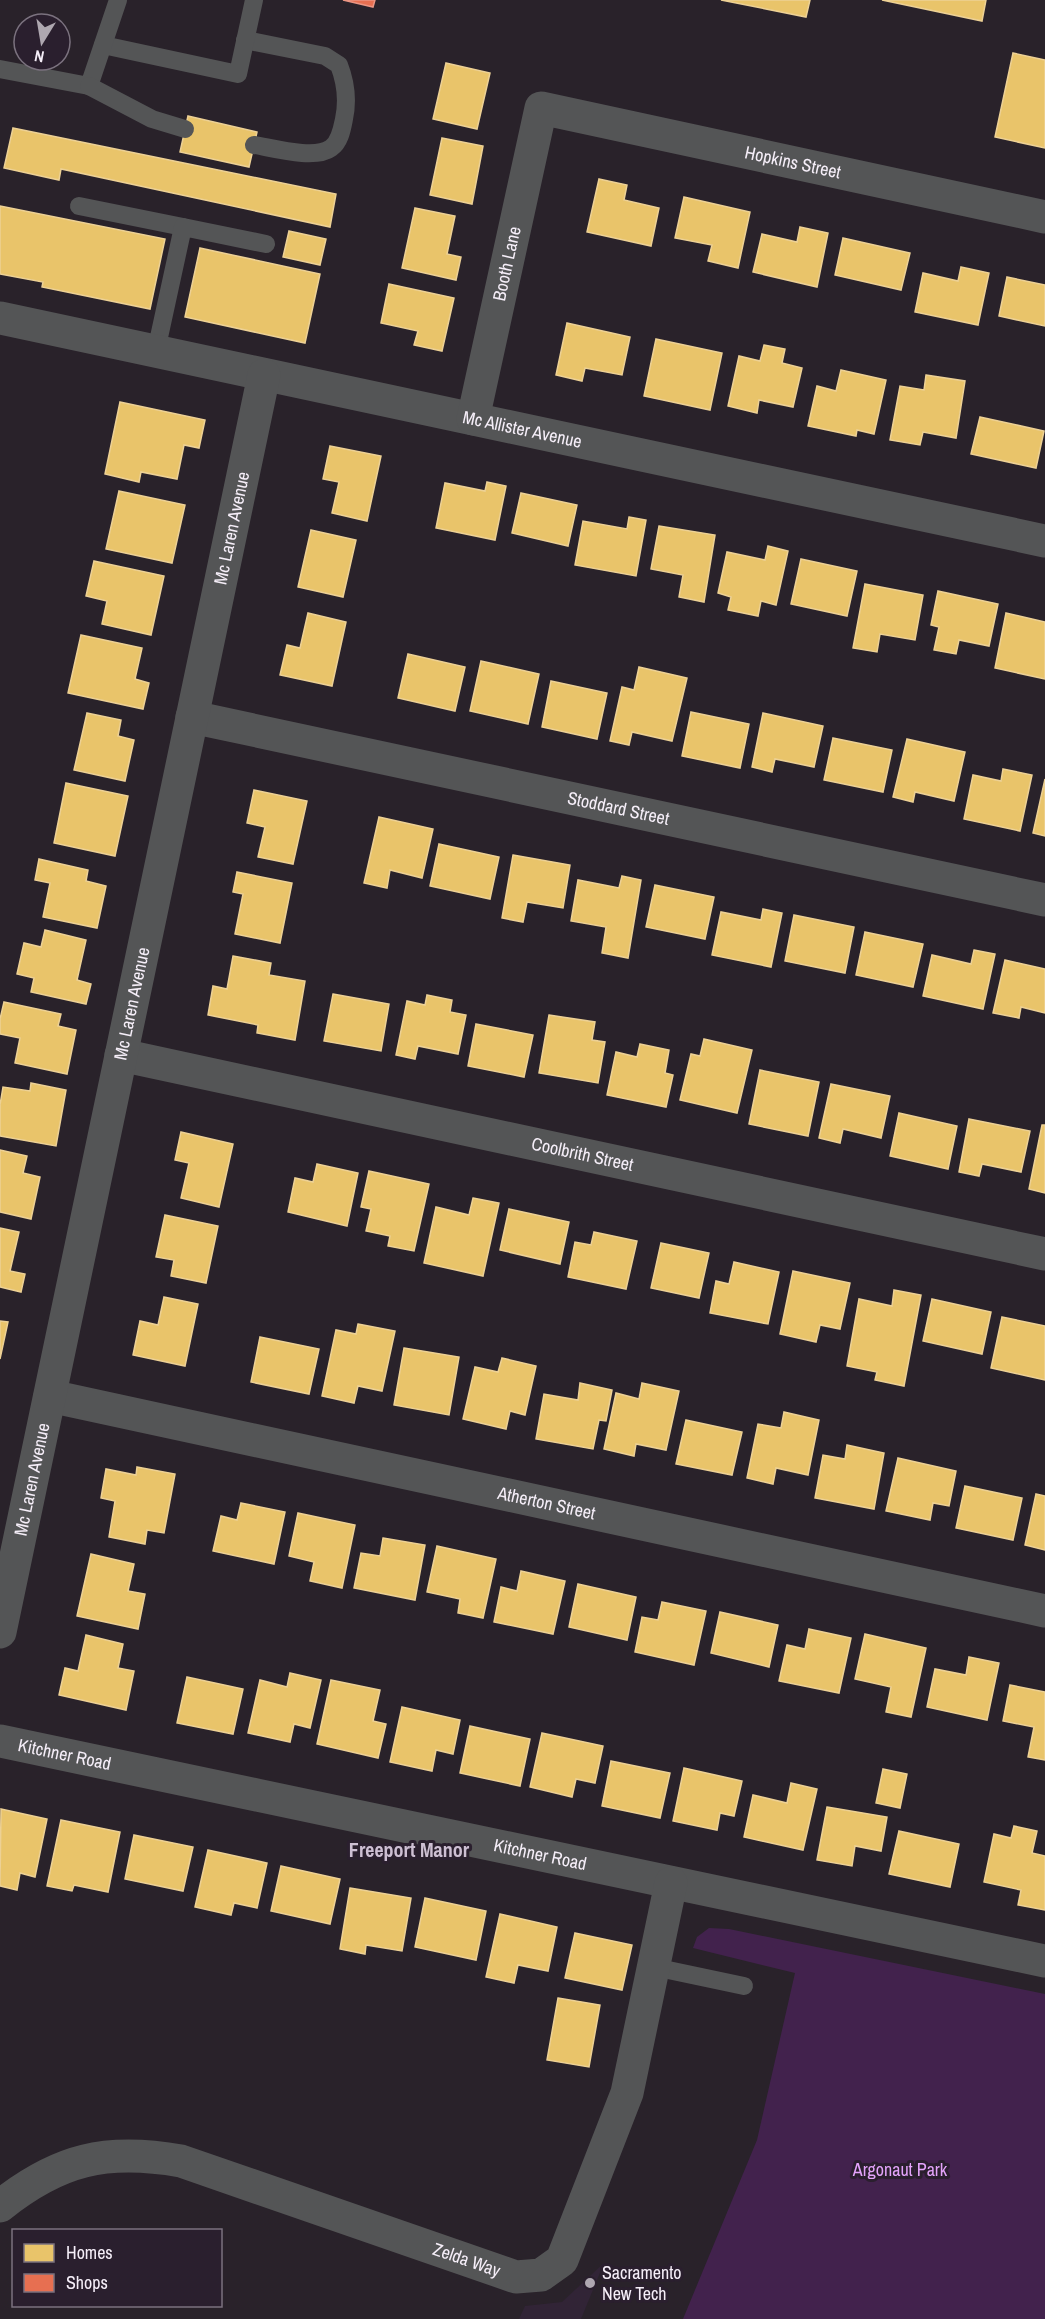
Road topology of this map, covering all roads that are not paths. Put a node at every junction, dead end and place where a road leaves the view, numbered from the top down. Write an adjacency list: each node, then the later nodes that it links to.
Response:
1 (118, 0): 4 (lane)
2 (254, 0): 3 (lane)
3 (245, 40): 4 (lane); 9 (lane)
4 (103, 45): 6 (lane)
5 (0, 69): 6 (lane)
6 (89, 86): 8 (lane)
7 (541, 108): 11 (street, Hopkins Street); 17 (street, Booth Lane)
8 (185, 129)
9 (254, 145)
10 (79, 206): 12 (lane)
11 (1045, 217)
12 (183, 227): 13 (lane); 15 (lane)
13 (266, 244)
14 (0, 318): 15 (street, Mc Allister Avenue)
15 (156, 351): 16 (street, Mc Allister Avenue)
16 (264, 375): 17 (street, Mc Allister Avenue); 19 (street, Mc Laren Avenue)
17 (473, 419): 18 (street, Mc Allister Avenue)
18 (1045, 541)
19 (192, 717): 20 (street, Stoddard Street); 21 (street, Mc Laren Avenue)
20 (1045, 900)
21 (122, 1055): 22 (street, Coolbrith Street); 23 (street, Mc Laren Avenue)
22 (1045, 1254)
23 (50, 1396): 24 (street, Atherton Street); 25 (street, Mc Laren Avenue)
24 (1045, 1611)
25 (0, 1632)
26 (0, 1741): 27 (street, Kitchner Road)
27 (671, 1883): 28 (street, Kitchner Road); 29 (street, Zelda Way)
28 (1045, 1961)
29 (654, 1967): 30 (lane); 31 (street, Zelda Way)
30 (744, 1986)
31 (0, 2206)

